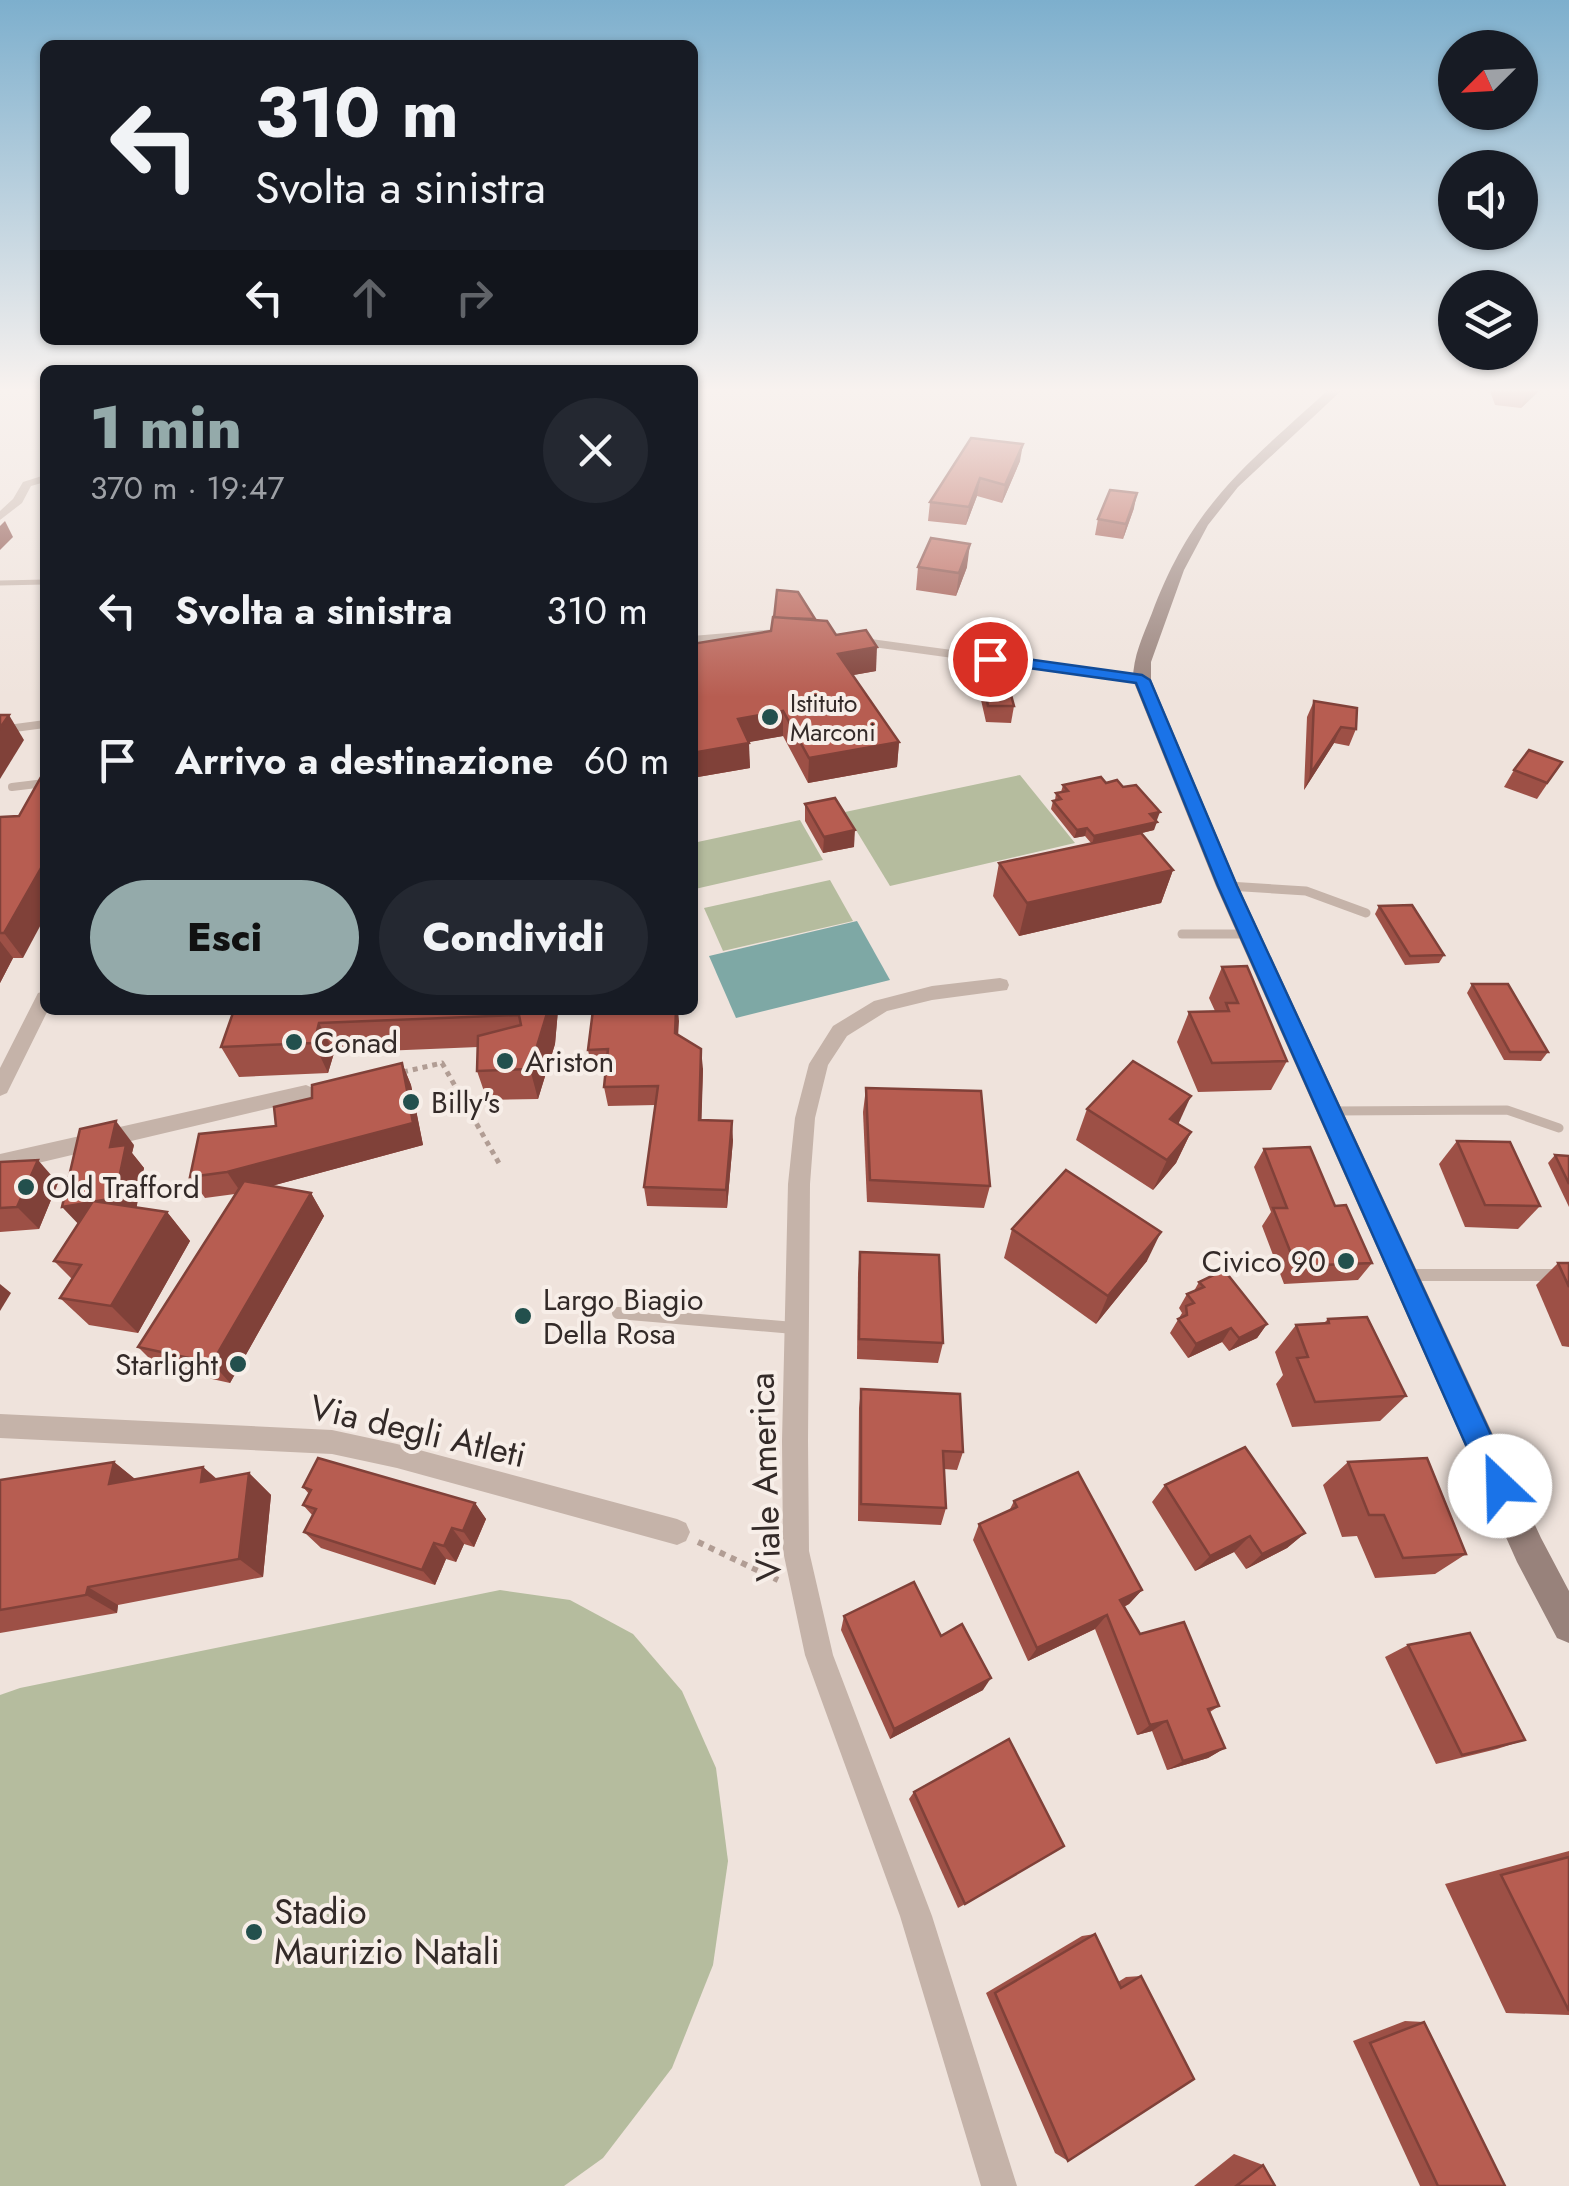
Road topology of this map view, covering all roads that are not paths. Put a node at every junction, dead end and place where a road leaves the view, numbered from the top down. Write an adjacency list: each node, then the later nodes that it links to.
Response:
1 (22, 493): 3 (street)
2 (1226, 493): 9 (main road)
3 (0, 517)
4 (40, 582): 5 (lane)
5 (0, 583)
6 (803, 634): 8 (street)
7 (837, 638): 9 (street)
8 (698, 639)
9 (1142, 680): 14 (main road)
10 (40, 725): 11 (street)
11 (0, 730)
12 (40, 784): 13 (lane)
13 (12, 787)
14 (1227, 886): 15 (lane); 17 (main road)
15 (1366, 913)
16 (1182, 934): 17 (lane)
17 (1250, 934): 22 (main road)
18 (1000, 986): 28 (street, Viale America)
19 (40, 1007): 20 (street)
20 (3, 1076)
21 (306, 1093): 24 (street)
22 (1330, 1112): 23 (lane); 25 (main road)
23 (1559, 1128)
24 (0, 1162)
25 (1404, 1274): 26 (lane); 31 (main road)
26 (1569, 1275)
27 (618, 1313): 28 (lane)
28 (796, 1328): 32 (street, Viale America)
29 (0, 1426): 30 (street, Via degli Atleti)
30 (677, 1532)
31 (1569, 1626)
32 (999, 2186)

